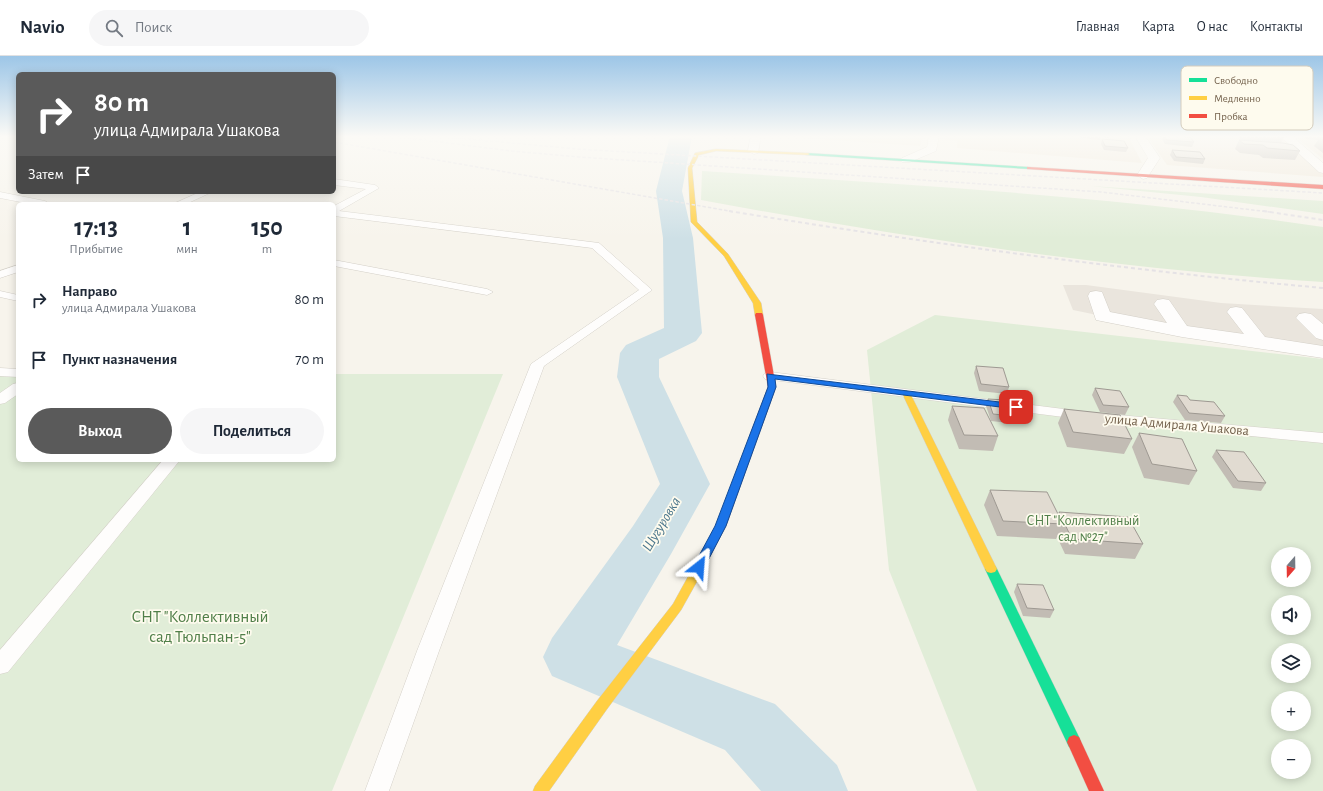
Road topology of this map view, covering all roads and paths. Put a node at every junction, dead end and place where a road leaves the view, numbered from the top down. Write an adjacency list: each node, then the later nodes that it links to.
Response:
1 (690, 170): 29 (street)
2 (1069, 170): 4 (street)
3 (1146, 170): 4 (street)
4 (1143, 175): 6 (street)
5 (336, 182): 11 (lane)
6 (1323, 187)
7 (203, 194): 10 (lane)
8 (0, 195): 9 (lane)
9 (35, 202)
10 (183, 202)
11 (336, 211)
12 (336, 212): 36 (lane)
13 (336, 263): 16 (lane)
14 (16, 269): 15 (lane)
15 (0, 275)
16 (487, 292)
17 (0, 294): 19 (lane)
18 (1096, 296): 23 (street)
19 (16, 298)
20 (1162, 304): 23 (street)
21 (1236, 312): 25 (street)
22 (1305, 318): 24 (street)
23 (1182, 330): 25 (street)
24 (1323, 334)
25 (1260, 343): 26 (street)
26 (1323, 352)
27 (0, 372): 28 (lane)
28 (16, 372)
29 (770, 376): 31 (lane, улица Адмирала Ушакова); 37 (street)
30 (16, 388): 32 (lane)
31 (906, 393): 33 (lane, улица Адмирала Ушакова); 38 (street)
32 (0, 400)
33 (1323, 438)
34 (170, 462): 35 (lane)
35 (0, 665)
36 (377, 791)
37 (540, 791)
38 (1097, 791)

